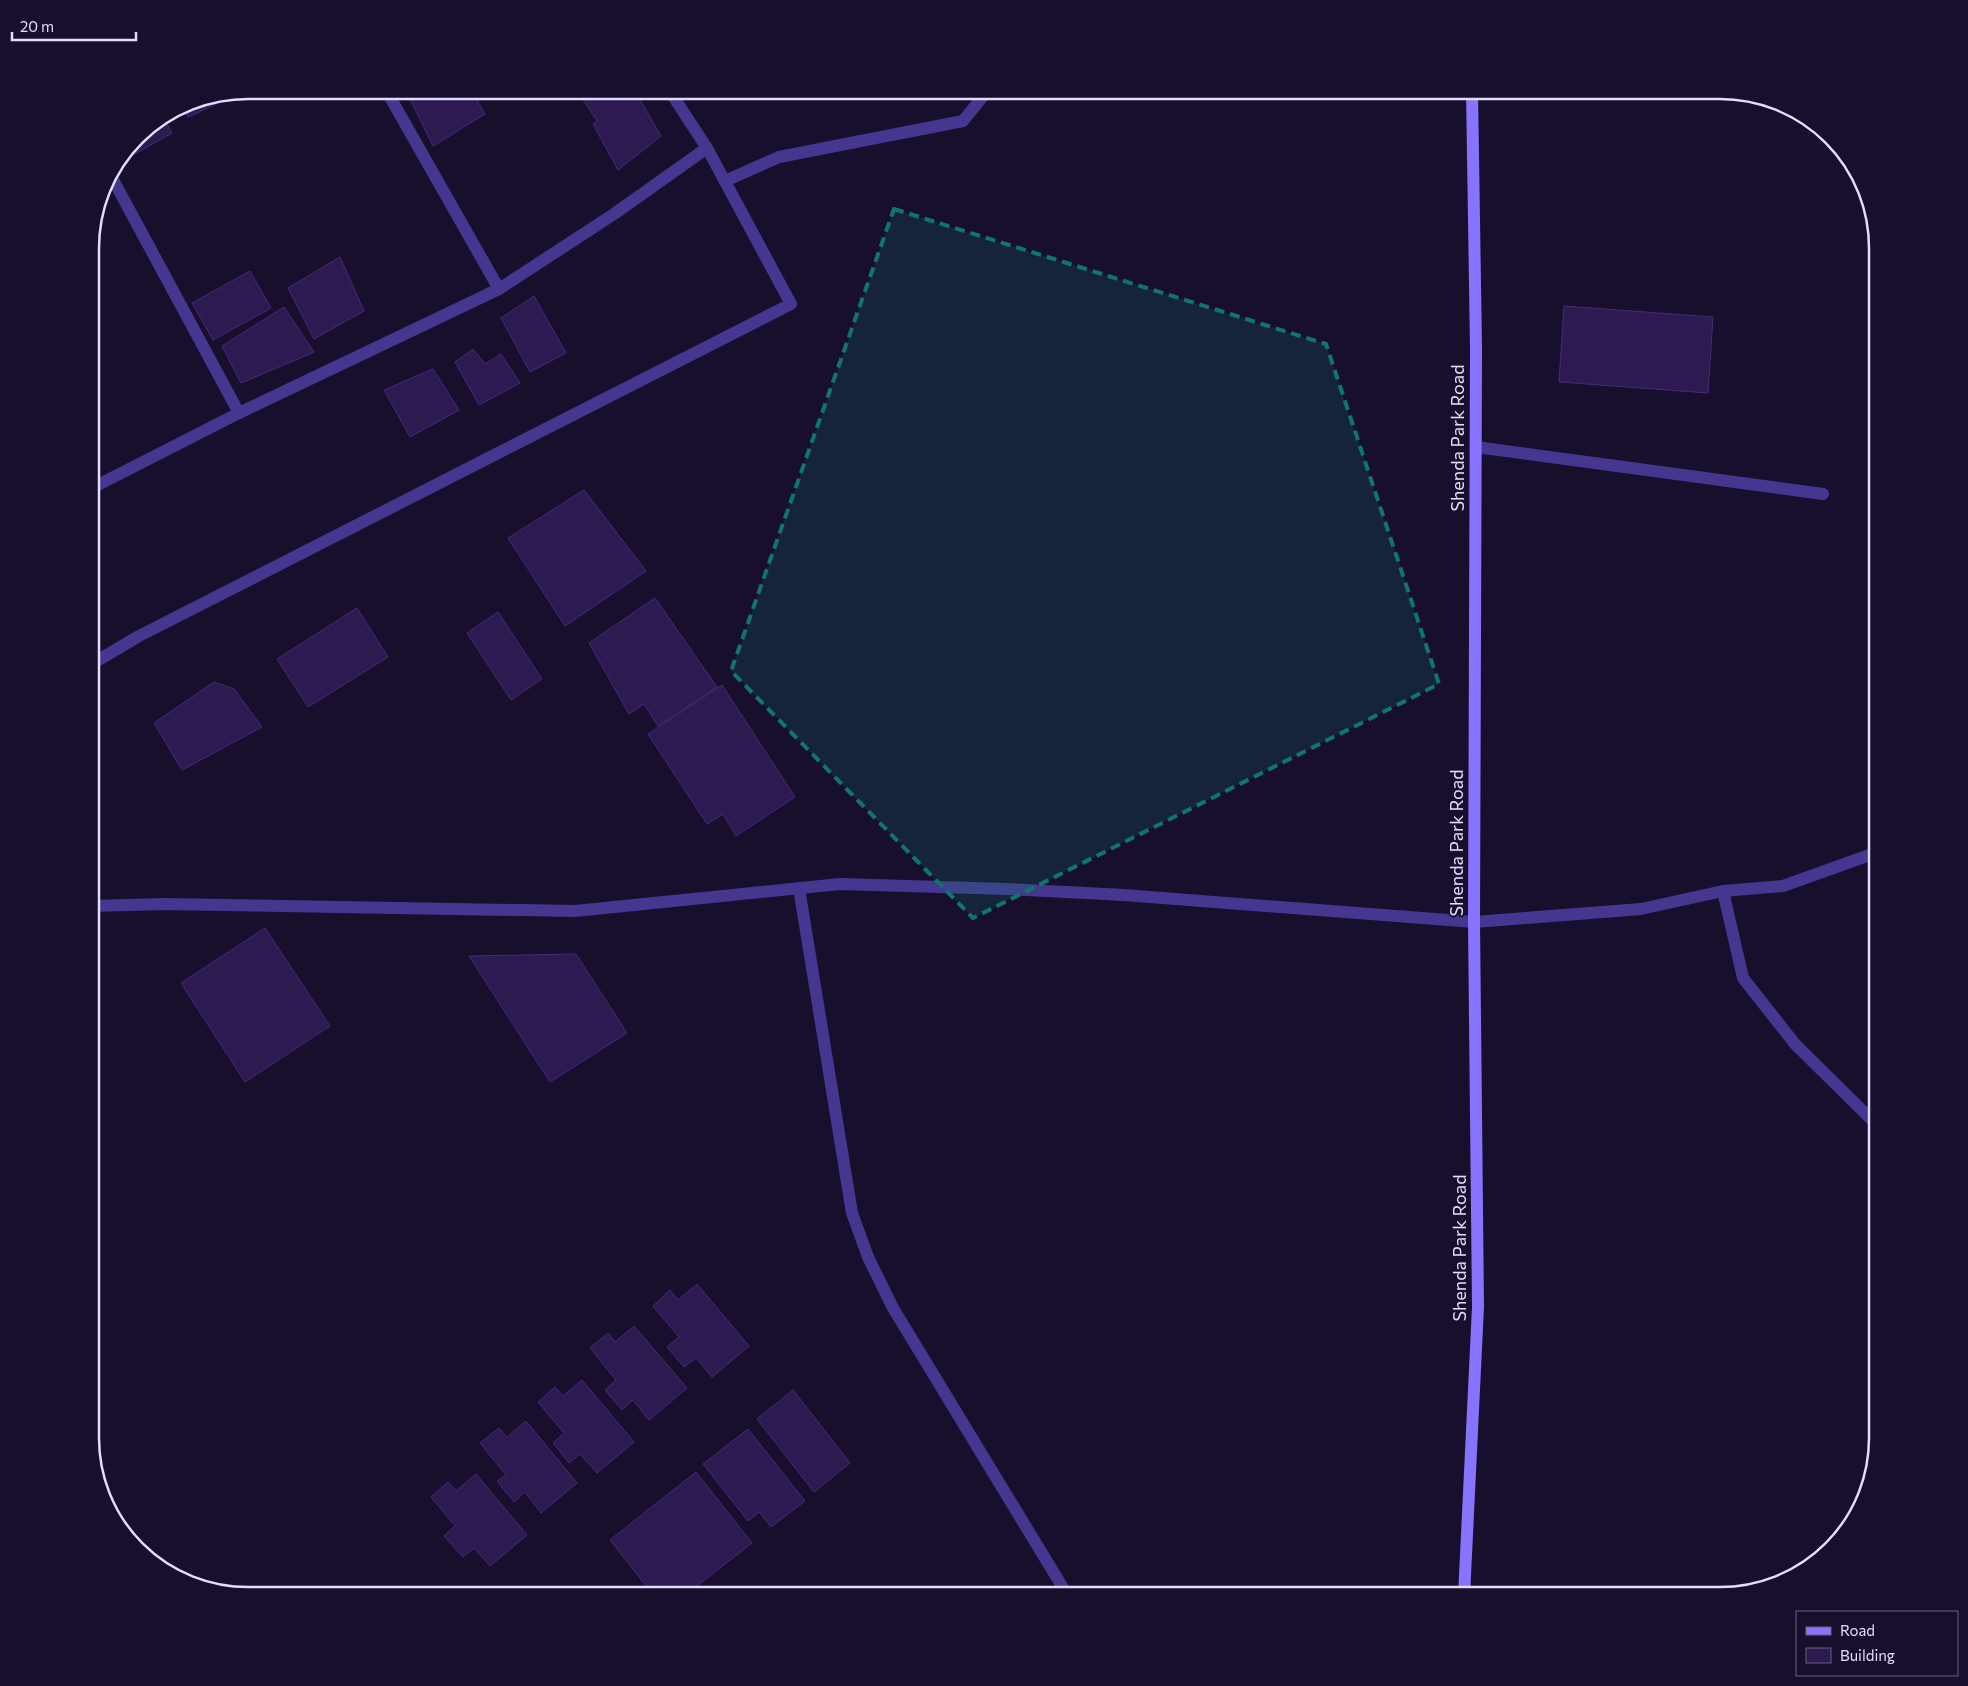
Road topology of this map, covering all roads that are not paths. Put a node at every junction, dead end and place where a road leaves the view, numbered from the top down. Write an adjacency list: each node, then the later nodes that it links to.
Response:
1 (391, 99): 8 (street)
2 (676, 99): 5 (street)
3 (981, 99): 6 (street)
4 (1472, 99): 10 (main road, Shenda Park Road)
5 (707, 148): 6 (street); 8 (street)
6 (724, 181): 13 (street)
7 (114, 182): 9 (street)
8 (499, 290): 9 (street)
9 (239, 413): 11 (street)
10 (1476, 447): 12 (street); 18 (main road, Shenda Park Road)
11 (99, 484)
12 (1823, 494)
13 (99, 660)
14 (1869, 855): 16 (street)
15 (799, 888): 17 (street); 18 (street); 20 (street)
16 (1723, 891): 18 (street); 19 (street)
17 (99, 906)
18 (1474, 922): 21 (main road, Shenda Park Road)
19 (1869, 1117)
20 (1063, 1587)
21 (1464, 1587)

